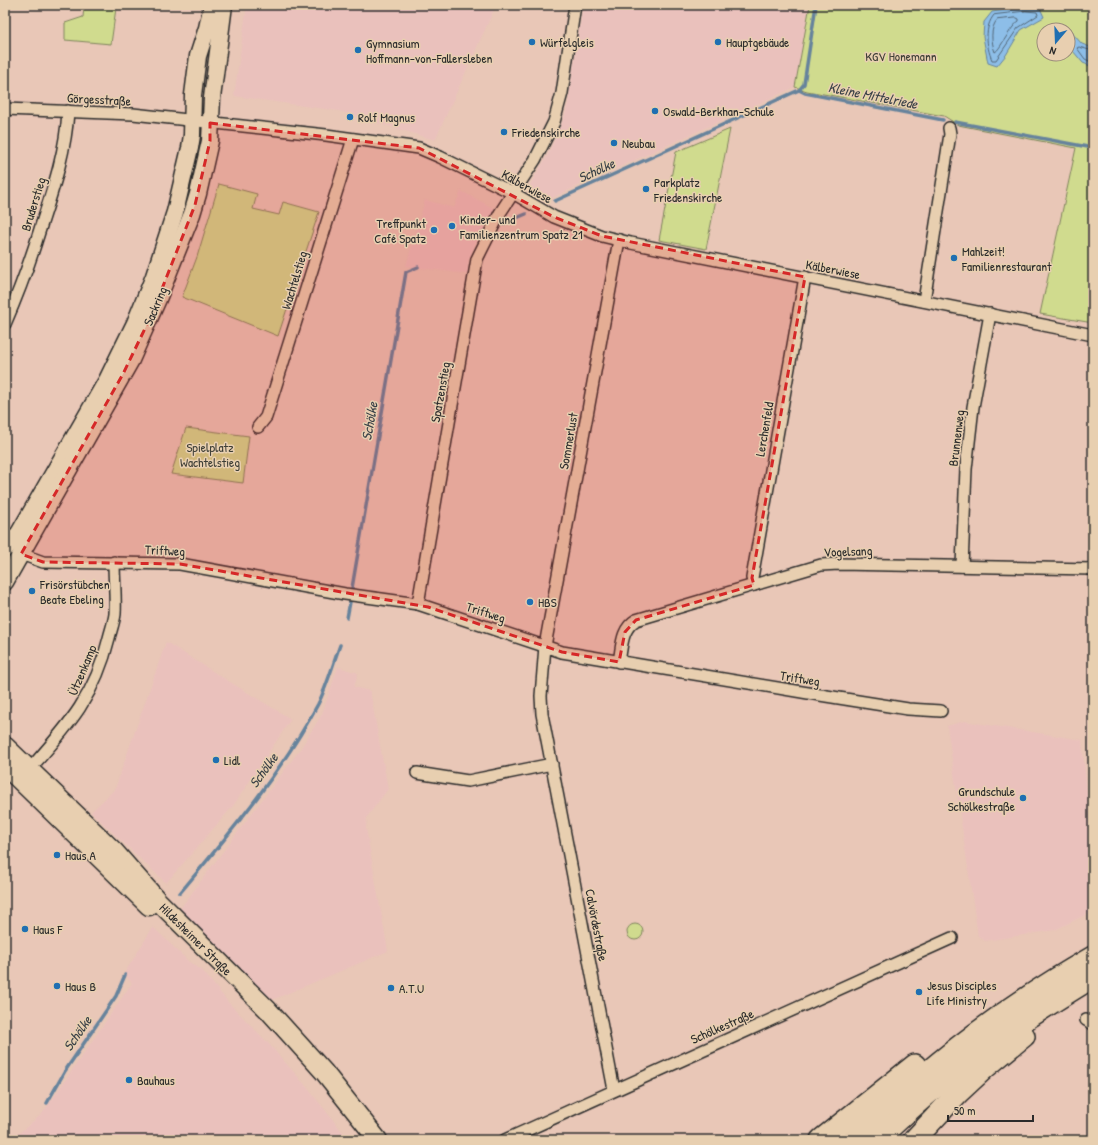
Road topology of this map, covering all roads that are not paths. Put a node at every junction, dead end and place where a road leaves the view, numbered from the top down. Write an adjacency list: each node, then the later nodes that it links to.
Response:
1 (212, 5): 6 (main road, Sackring)
2 (224, 5): 7 (main road, Sackring)
3 (574, 5): 10 (street, Spatzenstieg)
4 (5, 109): 5 (street, Görgesstraße)
5 (68, 111): 6 (street, Görgesstraße); 15 (street, Bruderstieg)
6 (192, 120): 7 (street, Görgesstraße); 18 (main road, Sackring)
7 (210, 122): 9 (street, Kälberwiese); 18 (main road, Sackring)
8 (949, 128): 13 (street)
9 (353, 139): 10 (street, Kälberwiese); 17 (street, Wachtelstieg)
10 (513, 194): 11 (street, Kälberwiese); 24 (street, Spatzenstieg)
11 (618, 240): 12 (street, Kälberwiese); 25 (street, Sommerlust)
12 (805, 277): 13 (street, Kälberwiese); 23 (street, Lerchenfeld)
13 (924, 301): 14 (street, Kälberwiese)
14 (990, 314): 16 (street, Kälberwiese); 20 (street, Brunnenweg)
15 (5, 324)
16 (1093, 335)
17 (258, 427)
18 (10, 549): 19 (street, Triftweg); 22 (main road, Sackring)
19 (114, 562): 24 (street, Triftweg); 31 (street, Ützenkamp)
20 (962, 566): 21 (street, Vogelsang); 23 (street, Vogelsang)
21 (1093, 569)
22 (6, 581)
23 (754, 585): 26 (street, Vogelsang)
24 (418, 604): 25 (street, Triftweg)
25 (545, 646): 26 (street, Triftweg); 29 (street, Calvördestraße)
26 (619, 662): 27 (street, Triftweg)
27 (941, 711)
28 (5, 746): 31 (main road, Hildesheimer Straße)
29 (552, 764): 32 (street); 38 (street, Calvördestraße)
30 (5, 766): 39 (main road, Hildesheimer Straße)
31 (29, 770): 40 (main road, Hildesheimer Straße)
32 (417, 773)
33 (952, 938): 38 (street, Schölkestraße)
34 (1093, 957): 37 (highway)
35 (1093, 977): 44 (highway)
36 (1093, 988): 45 (highway)
37 (968, 1038): 42 (highway); 43 (highway)
38 (614, 1090): 41 (street, Schölkestraße)
39 (365, 1140)
40 (378, 1140)
41 (505, 1140)
42 (821, 1140)
43 (854, 1140)
44 (877, 1140)
45 (914, 1140)

